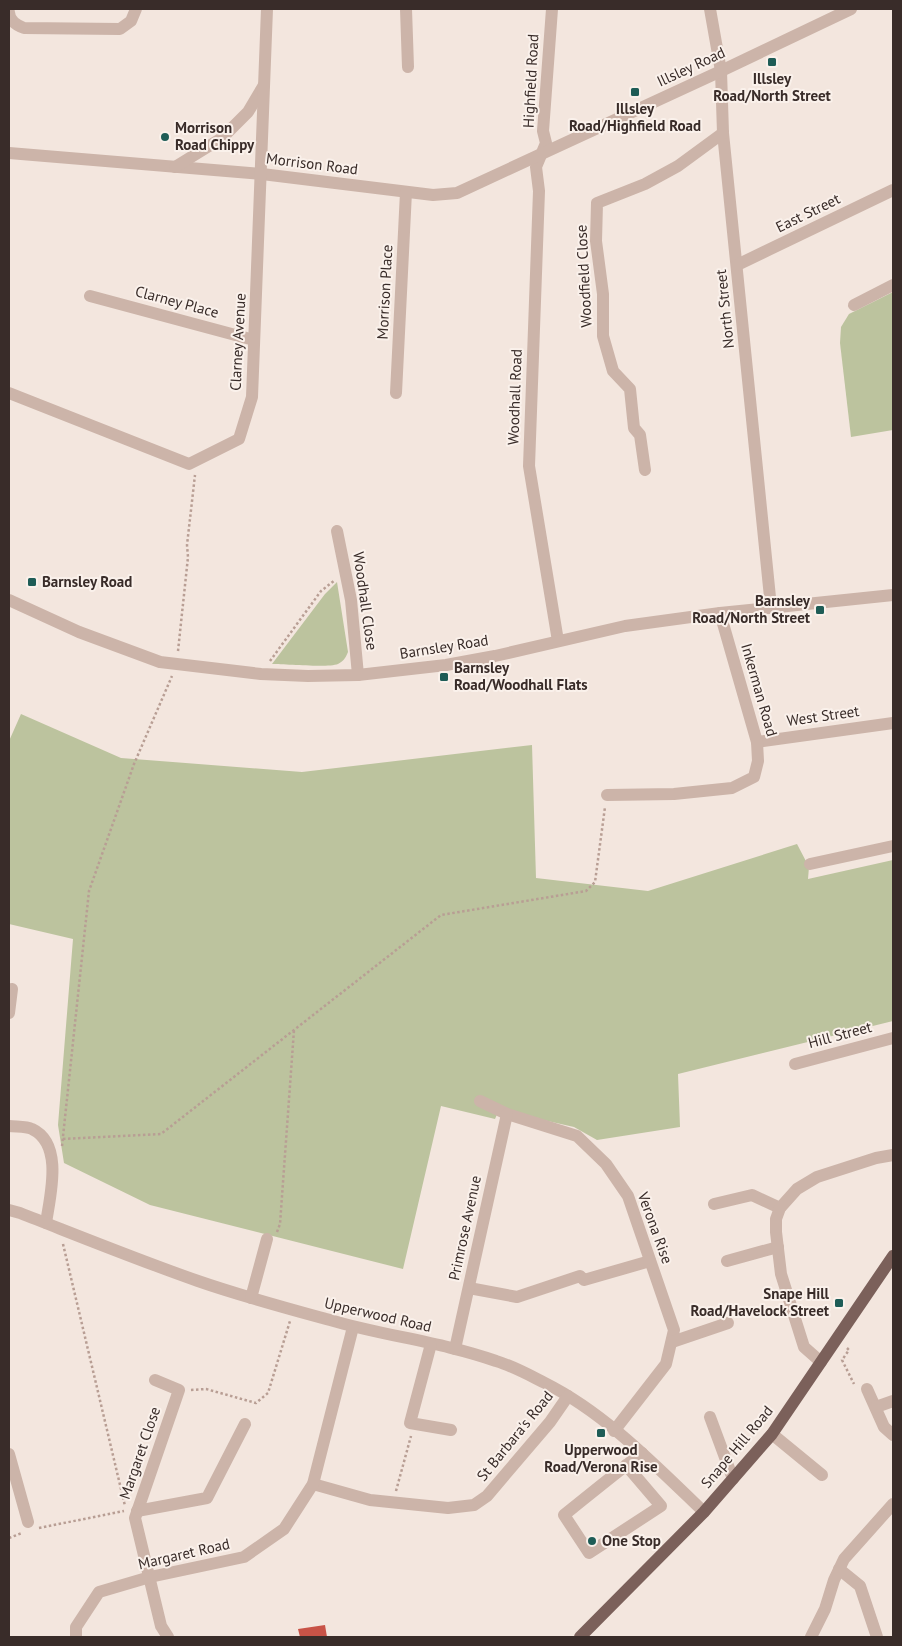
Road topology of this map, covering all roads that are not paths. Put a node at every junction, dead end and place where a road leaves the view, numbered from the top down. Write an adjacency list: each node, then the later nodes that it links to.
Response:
1 (136, 9): 7 (street)
2 (267, 9): 10 (street, Clarney Avenue)
3 (406, 9): 8 (street)
4 (552, 9): 13 (street, Highfield Road)
5 (710, 9): 9 (street, North Street)
6 (851, 9): 9 (street, Illsley Road)
7 (9, 12)
8 (408, 67)
9 (721, 71): 11 (street, North Street); 13 (street, Illsley Road)
10 (265, 84): 14 (street); 15 (street, Clarney Avenue)
11 (723, 133): 18 (street, North Street); 25 (street, Woodfield Close)
12 (9, 153): 14 (street, Morrison Road)
13 (543, 154): 17 (street, Morrison Road); 31 (street, Woodhall Road)
14 (175, 167): 15 (street, Morrison Road)
15 (262, 174): 17 (street, Morrison Road); 22 (street, Clarney Avenue)
16 (893, 190): 18 (street, East Street)
17 (406, 192): 23 (street, Morrison Place)
18 (737, 265): 29 (street, North Street)
19 (893, 285): 21 (street)
20 (90, 296): 22 (street, Clarney Place)
21 (854, 305)
22 (254, 340): 24 (street, Clarney Avenue)
23 (396, 393)
24 (9, 394)
25 (645, 470)
26 (337, 531): 32 (street, Woodhall Close)
27 (893, 595): 29 (street, Barnsley Road)
28 (9, 600): 32 (street, Barnsley Road)
29 (771, 607): 30 (street, Barnsley Road)
30 (720, 613): 31 (street, Barnsley Road); 34 (street, Inkerman Road)
31 (558, 641): 32 (street, Barnsley Road)
32 (358, 675)
33 (893, 723): 34 (street, West Street)
34 (757, 742): 35 (street, Inkerman Road)
35 (607, 795)
36 (893, 846): 37 (street)
37 (810, 864)
38 (12, 989): 39 (street)
39 (9, 1013)
40 (893, 1038): 41 (street, Hill Street)
41 (795, 1064)
42 (480, 1101): 43 (street, Verona Rise)
43 (507, 1114): 53 (street, Verona Rise); 55 (street, Primrose Avenue)
44 (9, 1126): 49 (street)
45 (893, 1155): 47 (street)
46 (714, 1204): 47 (street)
47 (780, 1208): 51 (street)
48 (9, 1210): 49 (street, Upperwood Road)
49 (46, 1223): 56 (street, Upperwood Road)
50 (267, 1239): 56 (street)
51 (778, 1247): 54 (street); 62 (street)
52 (893, 1256): 62 (main road, Snape Hill Road)
53 (650, 1261): 55 (street); 59 (street, Verona Rise)
54 (728, 1261)
55 (469, 1288): 61 (street, Primrose Avenue)
56 (251, 1298): 58 (street, Upperwood Road)
57 (728, 1323): 59 (street)
58 (353, 1327): 60 (street, Upperwood Road); 79 (street, Margaret Road)
59 (672, 1342): 71 (street, Verona Rise)
60 (431, 1344): 61 (street, Upperwood Road); 70 (street)
61 (455, 1349): 65 (street, Upperwood Road)
62 (821, 1362): 72 (main road, Snape Hill Road)
63 (155, 1380): 81 (street, Margaret Close)
64 (868, 1389): 67 (street)
65 (568, 1396): 71 (street, Upperwood Road); 79 (street, St Barbara's Road)
66 (893, 1401): 67 (street)
67 (876, 1407): 73 (street)
68 (710, 1417): 78 (street)
69 (245, 1424): 81 (street)
70 (451, 1430)
71 (614, 1431): 74 (street, Upperwood Road)
72 (772, 1434): 77 (street); 78 (main road, Snape Hill Road)
73 (893, 1435)
74 (642, 1453): 76 (street); 82 (street, Upperwood Road)
75 (9, 1454): 83 (street)
76 (626, 1465): 76 (street)
77 (822, 1475)
78 (733, 1479): 82 (main road, Snape Hill Road)
79 (313, 1484): 85 (street, Margaret Road)
80 (893, 1504): 84 (street)
81 (137, 1511): 85 (street, Margaret Close)
82 (704, 1512): 88 (main road, Snape Hill Road)
83 (27, 1528)
84 (839, 1569): 89 (street); 90 (street)
85 (150, 1577): 86 (street, Margaret Road); 87 (street, Margaret Close)
86 (76, 1637)
87 (168, 1637)
88 (580, 1637)
89 (811, 1637)
90 (877, 1637)

